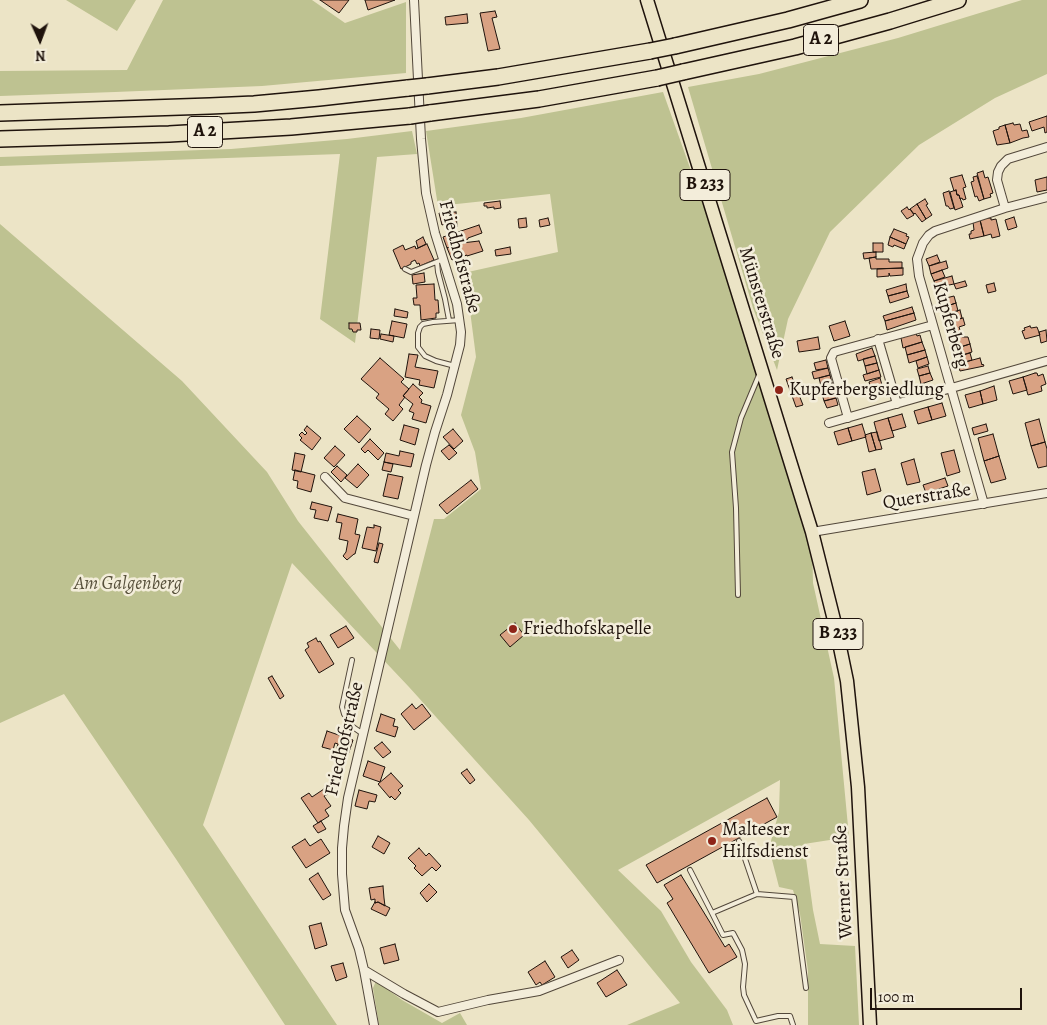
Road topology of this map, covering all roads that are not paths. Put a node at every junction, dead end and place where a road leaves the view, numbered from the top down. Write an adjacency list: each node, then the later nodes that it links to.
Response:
1 (414, 0): 10 (street, Friedhofstraße)
2 (648, 0): 18 (main road, Münsterstraße / B 233)
3 (860, 0): 5 (highway, A 2, bridge)
4 (958, 0): 6 (highway, A 2, bridge)
5 (0, 113)
6 (0, 139)
7 (1047, 147): 9 (street)
8 (1047, 197): 9 (street, Kupferberg)
9 (1005, 208): 14 (street, Kupferberg)
10 (440, 260): 11 (lane); 12 (lane); 13 (street, Friedhofstraße)
11 (405, 269)
12 (449, 320): 13 (lane); 17 (lane)
13 (460, 320): 17 (street, Friedhofstraße)
14 (933, 324): 15 (street); 19 (street, Kupferberg)
15 (878, 340): 20 (street); 21 (street)
16 (1046, 361): 19 (street)
17 (455, 366): 26 (street, Friedhofstraße)
18 (762, 370): 27 (main road, Münsterstraße / B 233); 28 (lane)
19 (951, 389): 20 (street); 25 (street, Kupferberg)
20 (897, 404): 21 (street)
21 (848, 418): 22 (street)
22 (829, 423)
23 (325, 477): 26 (street)
24 (1047, 493): 25 (street, Querstraße)
25 (984, 504): 27 (street, Querstraße)
26 (414, 516): 30 (street, Friedhofstraße)
27 (812, 532): 31 (main road, Münsterstraße / B 233)
28 (738, 595)
29 (352, 660): 30 (lane)
30 (363, 734): 37 (street, Friedhofstraße)
31 (853, 738): 41 (main road, Werner Straße / B 233)
32 (739, 841): 34 (lane)
33 (690, 870): 35 (lane)
34 (758, 894): 35 (lane); 38 (lane)
35 (712, 912): 40 (lane)
36 (619, 960): 37 (street)
37 (364, 970): 39 (street, Friedhofstraße)
38 (806, 988)
39 (374, 1025)
40 (793, 1025)
41 (870, 1025)

